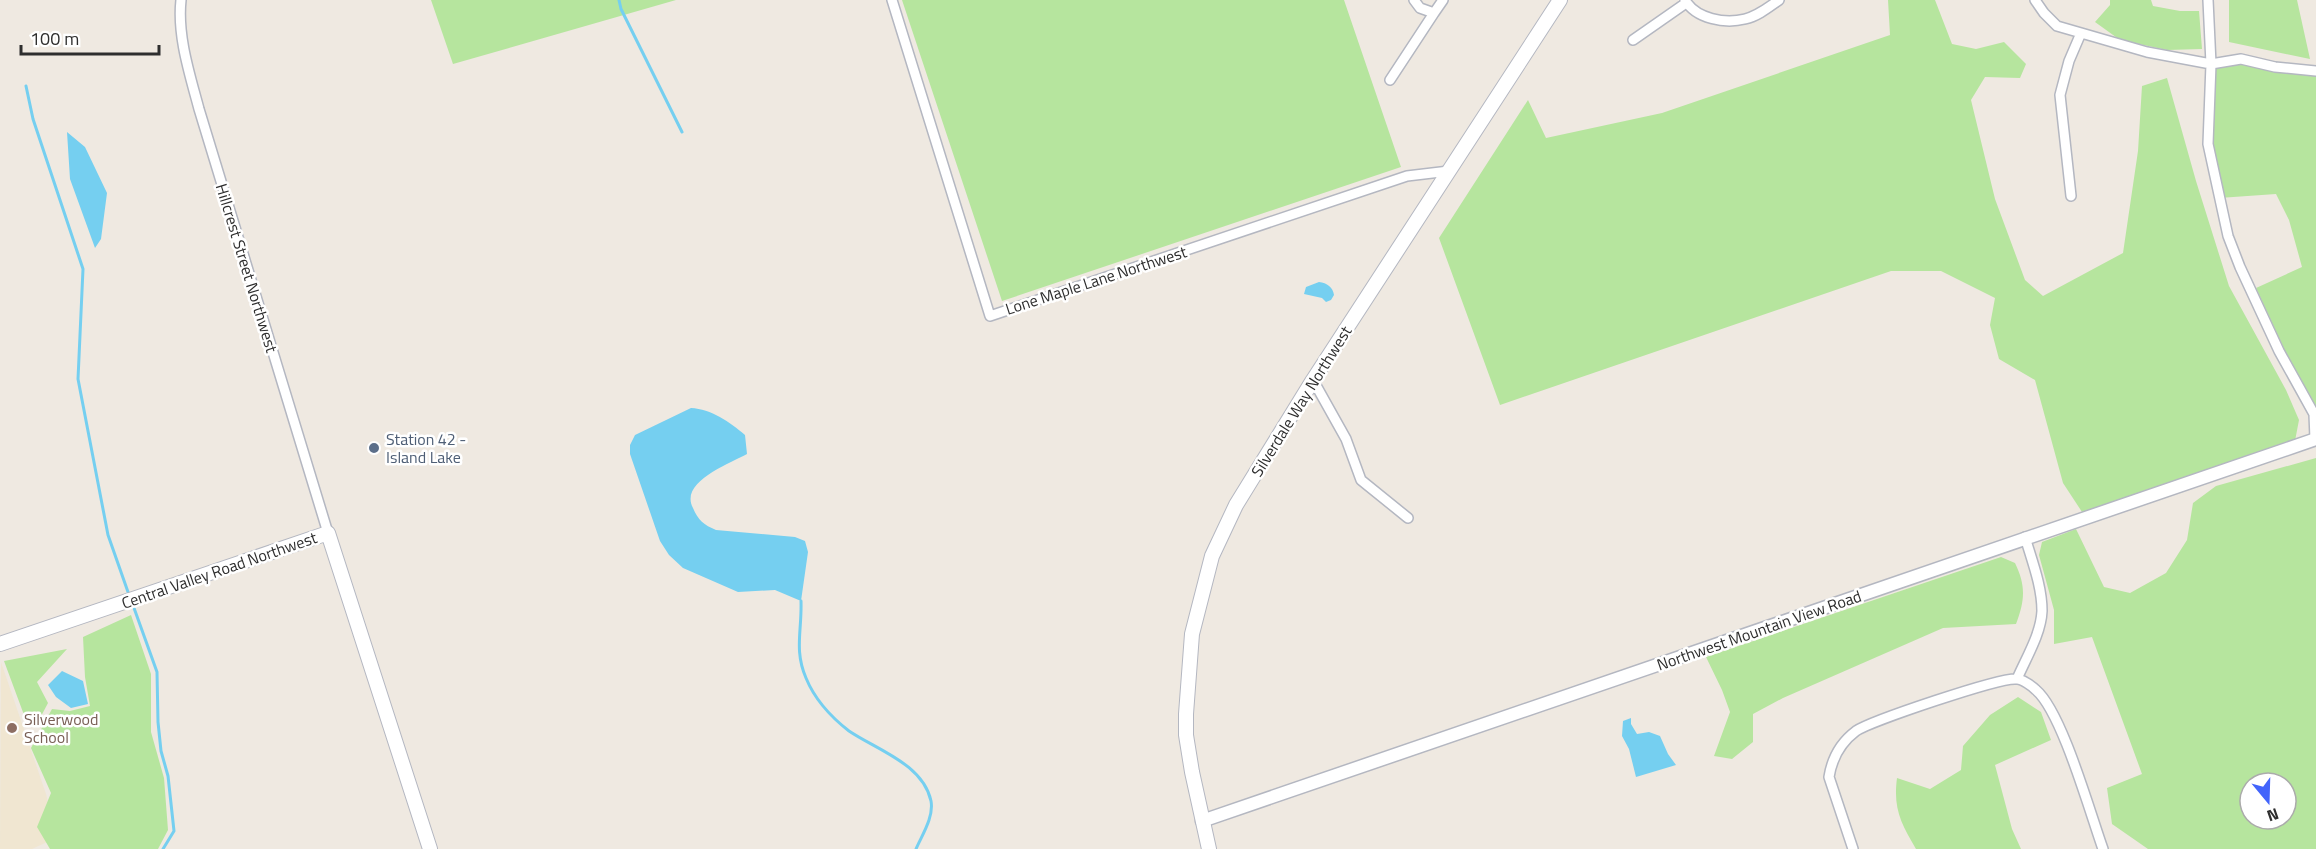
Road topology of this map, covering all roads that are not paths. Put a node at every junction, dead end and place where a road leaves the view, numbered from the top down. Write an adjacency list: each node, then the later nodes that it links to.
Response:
1 (892, 0): 16 (street, Lone Maple Lane Northwest)
2 (1414, 0): 10 (street)
3 (1443, 0): 10 (street)
4 (1560, 0): 16 (main road, Silverdale Way Northwest)
5 (1779, 0): 9 (street)
6 (2035, 0): 11 (street)
7 (2208, 0): 13 (street)
8 (181, 1): 21 (street, Hillcrest Street Northwest)
9 (1685, 2): 12 (street)
10 (1434, 13): 15 (street)
11 (2081, 33): 13 (street); 17 (street)
12 (1633, 40)
13 (2211, 64): 14 (street); 19 (street)
14 (2316, 71)
15 (1390, 80)
16 (1449, 171): 18 (main road, Silverdale Way Northwest)
17 (2070, 196)
18 (1314, 380): 20 (street); 25 (main road, Silverdale Way Northwest)
19 (2316, 439): 22 (street, Northwest Mountain View Road)
20 (1408, 518)
21 (328, 533): 23 (main road, Central Valley Road Northwest); 26 (main road, Central Valley Road Northwest)
22 (2025, 537): 24 (street); 25 (street, Northwest Mountain View Road)
23 (0, 644)
24 (2017, 679): 28 (street); 29 (street)
25 (1202, 821): 27 (main road, Silverdale Way Northwest)
26 (430, 849)
27 (1209, 849)
28 (1853, 849)
29 (2103, 849)

